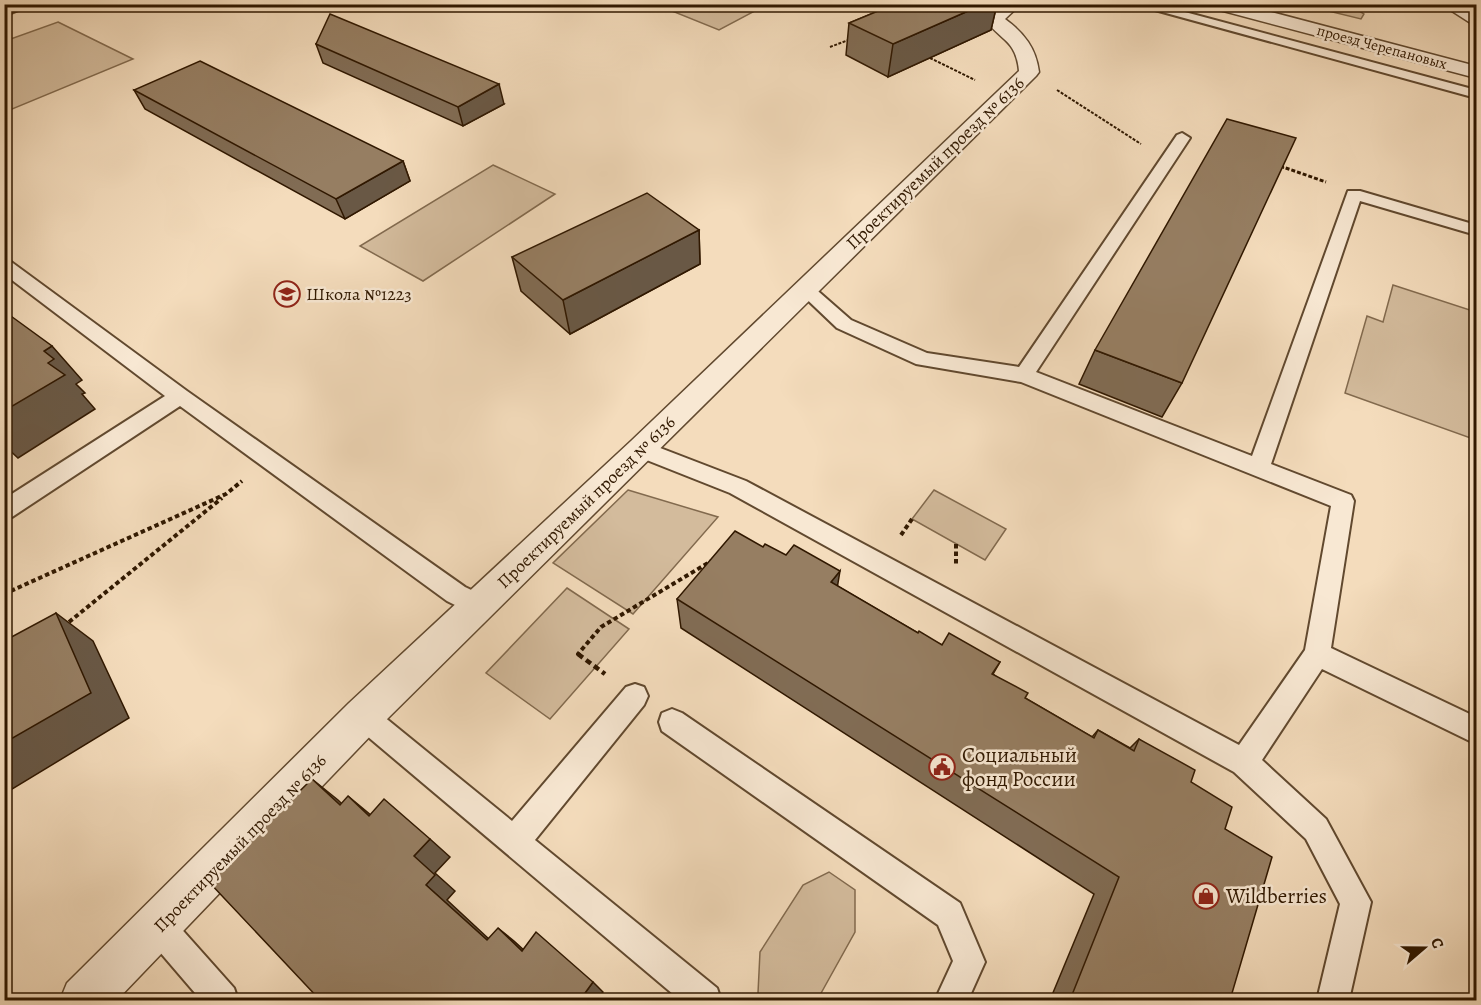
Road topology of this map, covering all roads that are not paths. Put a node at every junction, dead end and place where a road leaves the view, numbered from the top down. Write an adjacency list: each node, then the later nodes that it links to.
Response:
1 (27, 4): 6 (lane)
2 (1012, 4): 13 (street, Проектируемый проезд № 6136)
3 (1139, 4): 9 (lane)
4 (1218, 4): 8 (street, проезд Черепановых)
5 (1450, 4): 7 (street)
6 (4, 12)
7 (1476, 18)
8 (1476, 72)
9 (1476, 94)
10 (1182, 138): 14 (lane)
11 (1476, 230): 17 (lane)
12 (4, 265): 15 (lane)
13 (805, 289): 14 (lane); 16 (street, Проектируемый проезд № 6136)
14 (1024, 375): 17 (lane)
15 (180, 396): 18 (lane); 19 (lane)
16 (642, 449): 19 (street, Проектируемый проезд № 6136); 25 (lane)
17 (1259, 468): 20 (lane)
18 (4, 511)
19 (479, 606): 22 (street, Проектируемый проезд № 6136)
20 (1317, 654): 24 (lane); 25 (lane)
21 (635, 696): 26 (lane)
22 (363, 717): 26 (lane); 27 (street, Проектируемый проезд № 6136)
23 (672, 722): 31 (lane)
24 (1476, 731)
25 (1244, 762): 32 (lane)
26 (514, 842): 30 (lane)
27 (158, 926): 28 (street, Проектируемый проезд № 6136); 29 (lane)
28 (84, 1000)
29 (222, 1000)
30 (705, 1000)
31 (951, 1000)
32 (1334, 1000)

